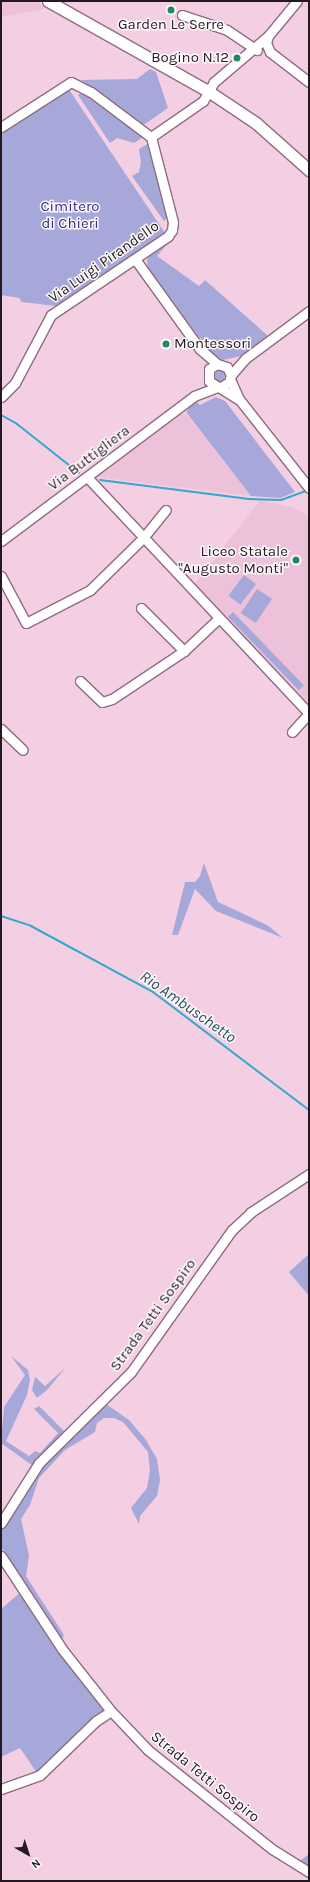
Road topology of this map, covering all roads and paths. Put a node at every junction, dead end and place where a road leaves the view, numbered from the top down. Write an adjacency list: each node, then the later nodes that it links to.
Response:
1 (48, 1): 8 (main road)
2 (297, 1): 4 (street)
3 (182, 15): 5 (street)
4 (268, 36): 5 (street); 6 (street)
5 (256, 48): 6 (street); 8 (street)
6 (270, 52): 7 (street)
7 (309, 82)
8 (208, 91): 10 (street); 11 (main road)
9 (1, 127): 10 (street)
10 (151, 137): 12 (street, Via Luigi Pirandello)
11 (309, 170)
12 (147, 250): 13 (street, Via Luigi Pirandello); 15 (street)
13 (135, 259): 14 (street, Via Luigi Pirandello); 15 (street)
14 (117, 270): 15 (street); 24 (street, Via Luigi Pirandello)
15 (144, 272): 17 (street)
16 (309, 311): 18 (street)
17 (200, 349): 19 (street); 20 (street)
18 (246, 358): 19 (street); 21 (street)
19 (220, 364): 20 (street, Via Buttigliera); 21 (street)
20 (208, 375): 22 (street); 23 (street, Via Buttigliera)
21 (231, 377): 22 (street); 25 (street)
22 (219, 387): 23 (street, Via Buttigliera); 25 (street)
23 (194, 396): 26 (street, Via Buttigliera)
24 (1, 397)
25 (239, 399): 27 (street)
26 (87, 477): 29 (street); 30 (street, Via Buttigliera)
27 (307, 486)
28 (166, 510): 29 (street)
29 (143, 538): 31 (street); 33 (street)
30 (1, 541)
31 (1, 576)
32 (141, 608): 34 (street)
33 (218, 619): 34 (street); 36 (street)
34 (184, 651): 35 (street)
35 (80, 681)
36 (309, 713): 38 (street)
37 (1, 729): 39 (street)
38 (292, 732)
39 (24, 750)
40 (309, 1174): 41 (street, Strada Tetti Sospiro)
41 (1, 1523)
42 (1, 1556): 43 (street, Strada Tetti Sospiro)
43 (111, 1711): 44 (street); 45 (street, Strada Tetti Sospiro)
44 (1, 1789)
45 (307, 1872)

